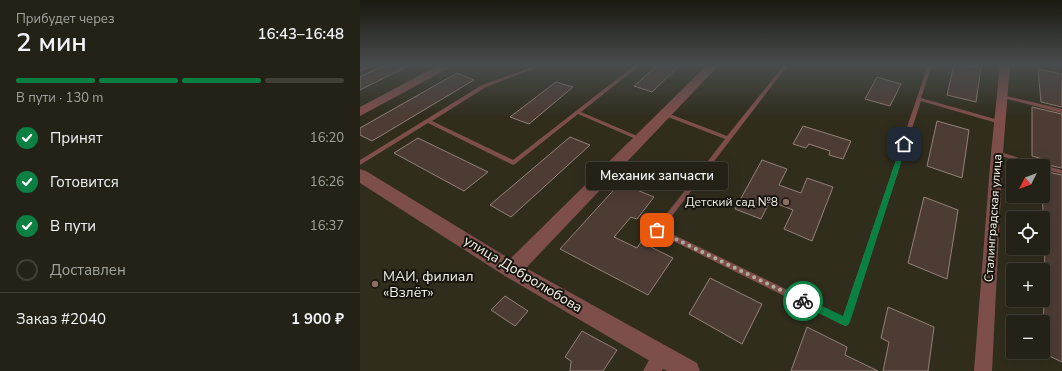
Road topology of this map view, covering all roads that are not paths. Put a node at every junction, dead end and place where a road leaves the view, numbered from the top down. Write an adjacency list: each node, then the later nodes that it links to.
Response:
1 (415, 82): 11 (street)
2 (494, 82): 14 (lane)
3 (615, 82): 12 (lane)
4 (697, 82): 13 (street)
5 (772, 82): 16 (lane)
6 (924, 82): 9 (lane)
7 (1003, 82): 8 (street, Сталинградская улица)
8 (1002, 96): 10 (lane); 15 (street, Сталинградская улица)
9 (919, 99): 15 (lane); 16 (lane)
10 (1062, 111)
11 (360, 112)
12 (577, 112): 14 (lane); 17 (lane)
13 (665, 114): 16 (lane); 17 (street)
14 (428, 121): 20 (lane)
15 (1000, 122): 18 (street, Сталинградская улица)
16 (728, 138)
17 (640, 139): 24 (street)
18 (996, 154): 19 (lane); 28 (street, Сталинградская улица)
19 (1015, 159)
20 (360, 163)
21 (1050, 168): 22 (lane)
22 (1062, 172)
23 (360, 175): 24 (street, улица Добролюбова)
24 (512, 270): 25 (street, улица Добролюбова)
25 (661, 354): 26 (street); 27 (street, улица Добролюбова)
26 (652, 371)
27 (688, 371)
28 (983, 371)

